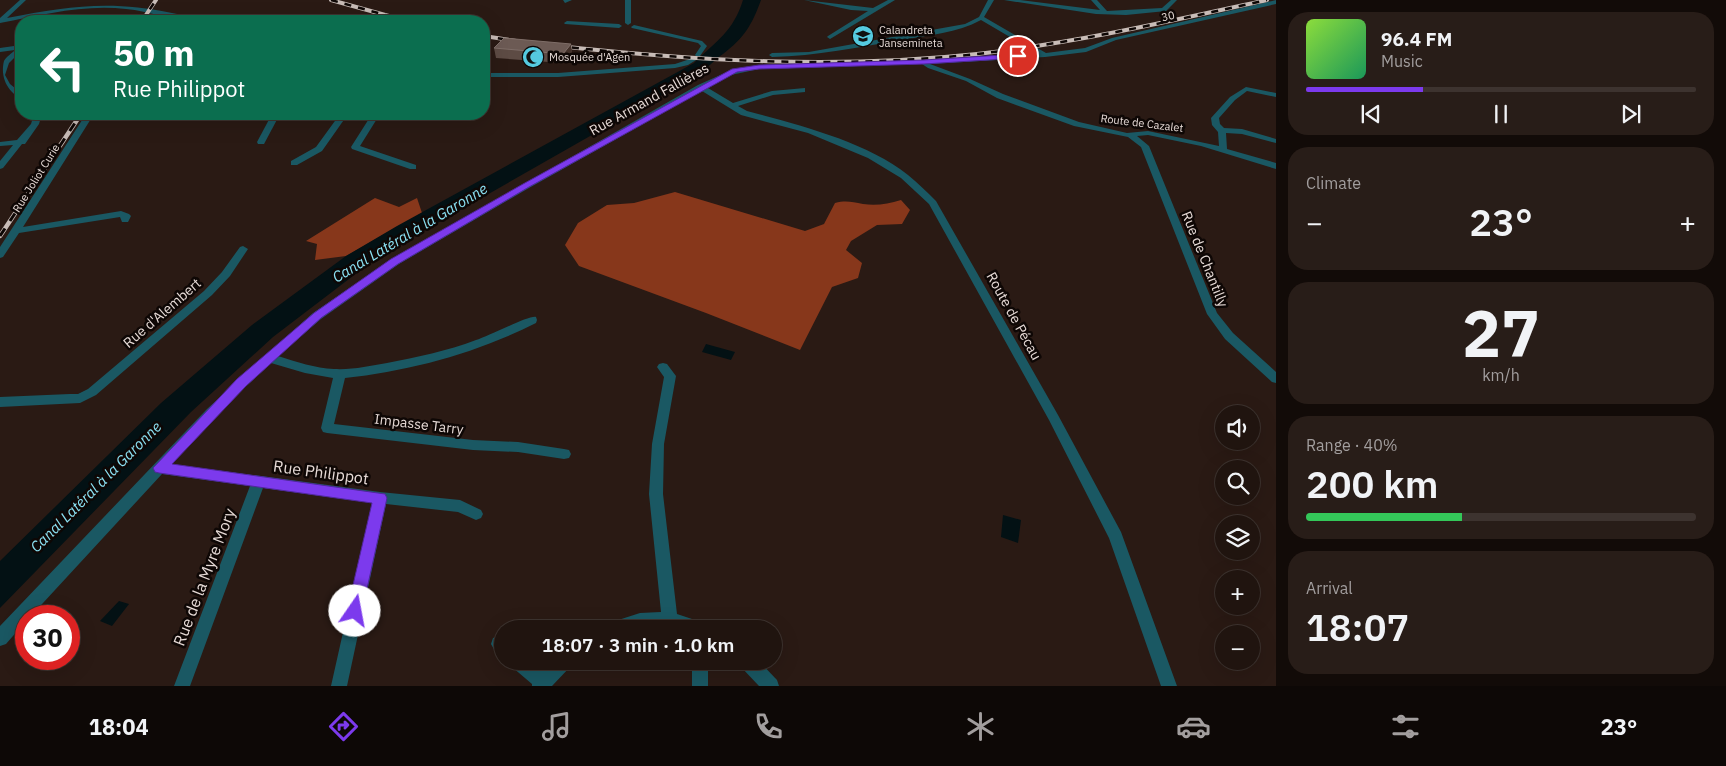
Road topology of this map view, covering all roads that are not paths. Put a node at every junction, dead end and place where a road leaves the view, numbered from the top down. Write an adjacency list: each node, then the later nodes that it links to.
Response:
1 (23, 0): 22 (street)
2 (81, 0): 12 (street)
3 (628, 0): 24 (street)
4 (807, 0): 13 (street)
5 (892, 0): 13 (street)
6 (989, 0): 7 (street); 21 (street)
7 (994, 0)
8 (1006, 0): 15 (street)
9 (1094, 0): 15 (street)
10 (1174, 0): 15 (street)
11 (1276, 2): 30 (street, 30)
12 (73, 9): 14 (street); 16 (street)
13 (873, 10): 25 (street)
14 (157, 12): 18 (street); 19 (street)
15 (1105, 12)
16 (39, 13): 17 (street)
17 (29, 15)
18 (154, 15)
19 (171, 15)
20 (15, 18): 22 (street)
21 (981, 18): 29 (street); 30 (street)
22 (0, 21)
23 (567, 23): 24 (street)
24 (631, 25): 33 (street)
25 (830, 36)
26 (15, 48): 27 (street)
27 (0, 50)
28 (15, 54): 31 (street)
29 (772, 55)
30 (1044, 55): 32 (street, Rue Armand Fallières)
31 (13, 56): 36 (street)
32 (924, 62): 34 (street, Rue Armand Fallières); 45 (street, Route de Cazalet)
33 (490, 75)
34 (701, 88): 38 (street, Route de Pécau); 60 (street, Rue Armand Fallières)
35 (802, 90): 38 (street)
36 (15, 91)
37 (1276, 95): 44 (street)
38 (731, 106): 82 (street, Route de Pécau)
39 (36, 120): 47 (street)
40 (86, 120): 56 (street, Rue Joliot Curie)
41 (273, 120): 48 (street)
42 (340, 120): 51 (street)
43 (372, 120): 54 (street)
44 (1222, 131): 46 (street); 50 (street)
45 (1130, 135): 50 (street, Route de Cazalet); 63 (street, Rue de Chantilly)
46 (1276, 141)
47 (22, 142): 49 (street); 52 (street)
48 (262, 142)
49 (0, 144)
50 (1224, 149): 53 (street, Route de Cazalet)
51 (294, 163)
52 (0, 166)
53 (1276, 166)
54 (412, 167)
55 (124, 220): 56 (street)
56 (15, 231): 58 (street, Rue Joliot Curie)
57 (243, 249): 64 (street, Rue d'Alembert)
58 (0, 255)
59 (532, 320): 62 (street)
60 (270, 358): 62 (street); 66 (street, Rue Armand Fallières)
61 (663, 367): 70 (street)
62 (340, 374): 65 (street, Impasse Tarry)
63 (1276, 379)
64 (0, 402)
65 (564, 454)
66 (159, 468): 67 (street, Rue Philippot); 72 (street, Rue Armand Fallières)
67 (259, 481): 68 (street, Rue Philippot); 78 (street, Rue de la Myre Mory)
68 (380, 498): 69 (street, Rue Philippot); 79 (street)
69 (476, 514)
70 (670, 619): 71 (street)
71 (655, 620)
72 (0, 638)
73 (527, 670): 77 (street)
74 (555, 670): 77 (street)
75 (700, 670): 80 (street)
76 (756, 670): 81 (street)
77 (541, 684)
78 (182, 686)
79 (339, 686)
80 (700, 686)
81 (771, 686)
82 (1168, 686)

